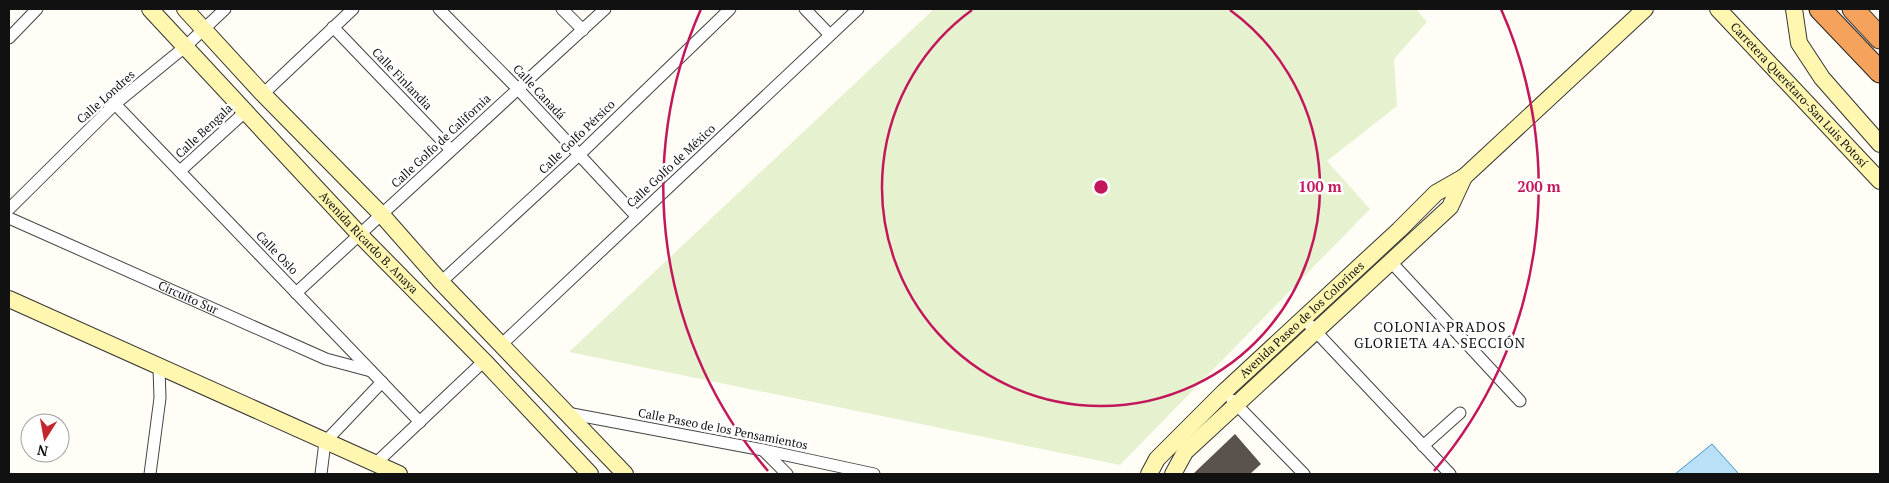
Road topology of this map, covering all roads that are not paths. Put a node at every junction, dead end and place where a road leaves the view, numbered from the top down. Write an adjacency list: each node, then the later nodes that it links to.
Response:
1 (37, 9): 21 (street)
2 (150, 9): 23 (main road, Avenida Ricardo B. Anaya)
3 (185, 9): 18 (main road)
4 (225, 9): 18 (street, Calle Londres)
5 (353, 9): 17 (street)
6 (439, 9): 25 (street, Calle Canadá)
7 (562, 9): 19 (street)
8 (605, 9): 19 (street, Calle Golfo de California)
9 (730, 9): 31 (street, Calle Golfo Pérsico)
10 (805, 9): 20 (street)
11 (858, 9): 20 (street, Calle Golfo de México)
12 (1645, 9): 33 (main road, Avenida Paseo de los Colorines)
13 (1718, 9): 34 (main road, Carretera Querétaro-San Luis Potosí)
14 (1794, 9): 29 (main road)
15 (1820, 9): 24 (highway)
16 (1853, 9): 22 (highway)
17 (333, 27): 26 (street); 30 (street, Calle Finlandia)
18 (205, 29): 23 (street, Calle Londres); 26 (main road)
19 (583, 30): 25 (street, Calle Golfo de California)
20 (830, 35): 40 (street, Calle Golfo de México)
21 (9, 38)
22 (1880, 38)
23 (186, 46): 27 (street, Calle Londres); 28 (main road, Avenida Ricardo B. Anaya)
24 (1876, 68)
25 (518, 89): 30 (street, Calle Golfo de California); 31 (street, Calle Canadá)
26 (263, 94): 39 (main road)
27 (115, 104): 32 (street, Calle Oslo); 37 (street, Calle Londres)
28 (246, 110): 32 (street, Calle Bengala); 43 (main road, Avenida Ricardo B. Anaya)
29 (1880, 144)
30 (451, 150): 39 (street, Calle Golfo de California)
31 (579, 155): 40 (street, Calle Canadá); 45 (street, Calle Golfo Pérsico)
32 (180, 171): 46 (street, Calle Oslo)
33 (1464, 177): 35 (main road, Avenida Paseo de los Colorines); 36 (main road, Avenida Paseo de los Colorines)
34 (1880, 181)
35 (1436, 193): 36 (main road); 38 (main road, Avenida Paseo de los Colorines)
36 (1450, 207): 42 (main road, Avenida Paseo de los Colorines)
37 (9, 209)
38 (1417, 212): 42 (main road); 48 (main road, Avenida Paseo de los Colorines)
39 (382, 216): 43 (street, Calle Golfo de California); 45 (main road)
40 (637, 217): 50 (street, Calle Golfo de México)
41 (9, 218): 53 (street, Circuito Sur)
42 (1430, 225): 44 (main road, Avenida Paseo de los Colorines)
43 (360, 234): 46 (street, Calle Golfo de California); 51 (main road, Avenida Ricardo B. Anaya)
44 (1391, 262): 49 (main road, Avenida Paseo de los Colorines); 56 (street)
45 (441, 282): 50 (main road)
46 (296, 293): 53 (street, Calle Oslo)
47 (9, 299): 52 (main road)
48 (1304, 319): 49 (street); 55 (main road, Avenida Paseo de los Colorines)
49 (1316, 332): 57 (main road, Avenida Paseo de los Colorines); 62 (street)
50 (502, 344): 58 (main road)
51 (484, 361): 60 (street); 68 (main road, Avenida Ricardo B. Anaya)
52 (159, 368): 61 (main road); 65 (street)
53 (371, 371): 54 (street, Calle Oslo)
54 (382, 382): 60 (street, Calle Oslo); 61 (street)
55 (1224, 392): 57 (street); 72 (main road, Avenida Paseo de los Colorines)
56 (1520, 401)
57 (1236, 404): 73 (main road, Avenida Paseo de los Colorines); 74 (street)
58 (567, 413): 63 (street, Calle Paseo de los Pensamientos); 69 (main road)
59 (1460, 413): 62 (street)
60 (420, 422): 64 (street)
61 (325, 442): 64 (main road); 66 (street)
62 (1423, 446): 75 (street)
63 (763, 450): 70 (street); 71 (street, Calle Paseo de los Pensamientos)
64 (375, 464): 67 (main road)
65 (150, 474)
66 (321, 474)
67 (399, 474)
68 (590, 474)
69 (625, 474)
70 (787, 474)
71 (874, 474)
72 (1149, 474)
73 (1173, 474)
74 (1304, 474)
75 (1450, 474)

